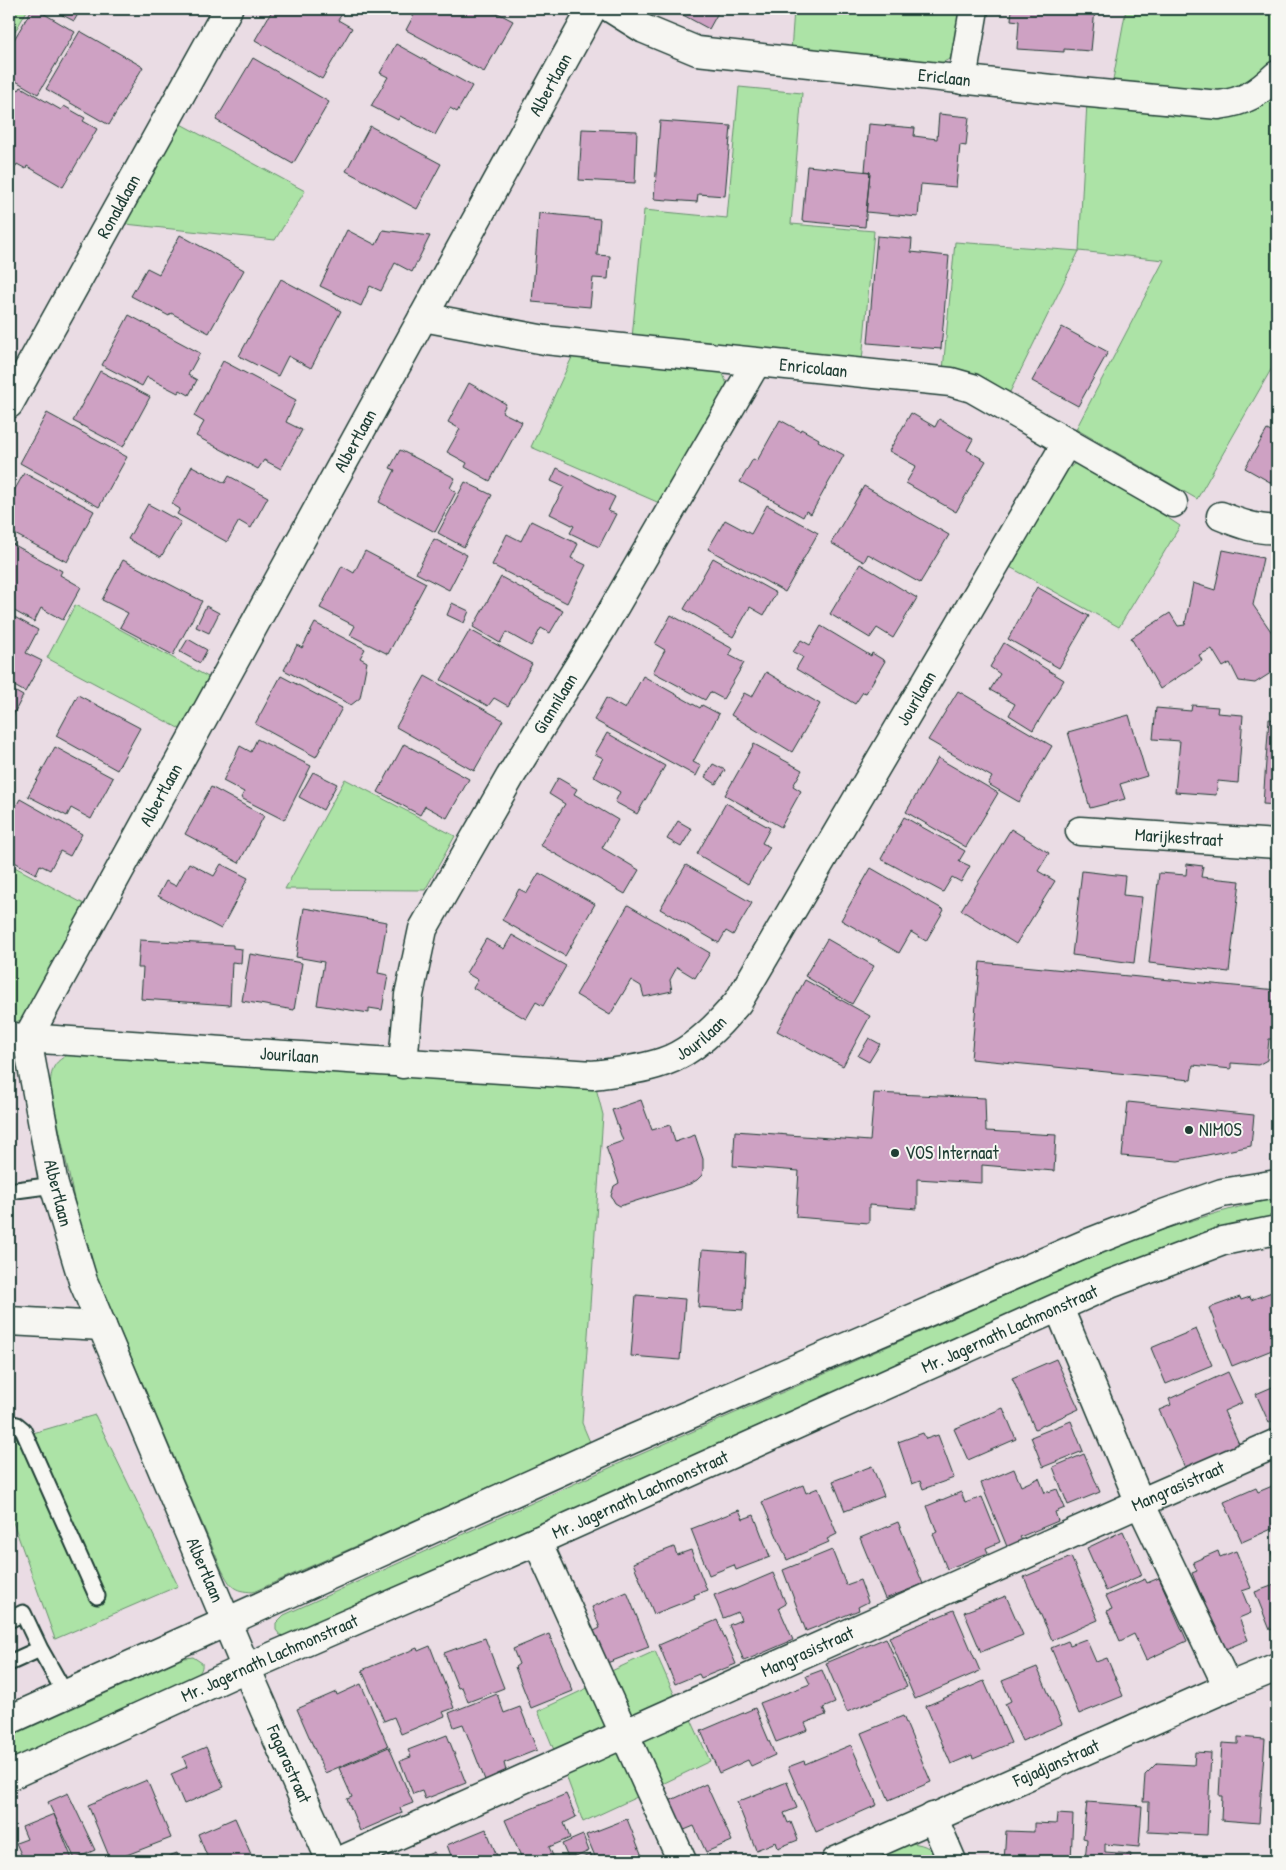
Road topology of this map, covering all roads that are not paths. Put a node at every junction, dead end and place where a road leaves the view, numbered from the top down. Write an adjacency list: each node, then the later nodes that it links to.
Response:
1 (228, 9): 9 (street, Ronaldlaan)
2 (592, 9): 7 (street, Albertlaan)
3 (612, 9): 6 (street, Ericlaan)
4 (974, 9): 6 (street)
5 (1277, 75): 6 (street, Ericlaan)
6 (962, 80)
7 (423, 317): 8 (street, Enricolaan); 16 (street, Albertlaan)
8 (756, 363): 10 (street, Enricolaan); 17 (street, Giannilaan)
9 (9, 404)
10 (1067, 442): 11 (street, Enricolaan); 17 (street, Jourilaan)
11 (1173, 503)
12 (1221, 516): 13 (street)
13 (1277, 529)
14 (1080, 831): 15 (street, Marijkestraat)
15 (1277, 844)
16 (18, 1038): 17 (street, Jourilaan); 19 (street, Albertlaan)
17 (403, 1064)
18 (1277, 1184): 31 (street)
19 (54, 1185): 20 (lane); 24 (street, Albertlaan)
20 (9, 1192)
21 (1277, 1230): 22 (street, Mr. Jagernath Lachmonstraat)
22 (1059, 1308): 27 (street); 28 (street, Mr. Jagernath Lachmonstraat)
23 (9, 1321): 24 (street)
24 (102, 1326): 31 (street, Albertlaan)
25 (9, 1424): 29 (lane)
26 (1277, 1443): 27 (street, Mangrasistraat)
27 (1140, 1503): 36 (street); 39 (street, Mangrasistraat)
28 (537, 1541): 35 (street, Mr. Jagernath Lachmonstraat); 39 (street)
29 (97, 1596)
30 (9, 1620): 32 (lane)
31 (227, 1623): 35 (street, Albertlaan); 37 (street)
32 (40, 1649): 33 (lane); 37 (lane)
33 (9, 1664)
34 (1277, 1667): 36 (street, Fajadjanstraat)
35 (246, 1668): 40 (street, Mr. Jagernath Lachmonstraat); 42 (street, Fagarastraat)
36 (1228, 1687): 41 (street, Fajadjanstraat)
37 (66, 1695): 38 (street)
38 (9, 1720)
39 (624, 1735): 43 (street, Mangrasistraat); 44 (street)
40 (9, 1776)
41 (933, 1817): 45 (street, Fajadjanstraat); 46 (street)
42 (331, 1861)
43 (340, 1861)
44 (682, 1861)
45 (836, 1861)
46 (952, 1861)

